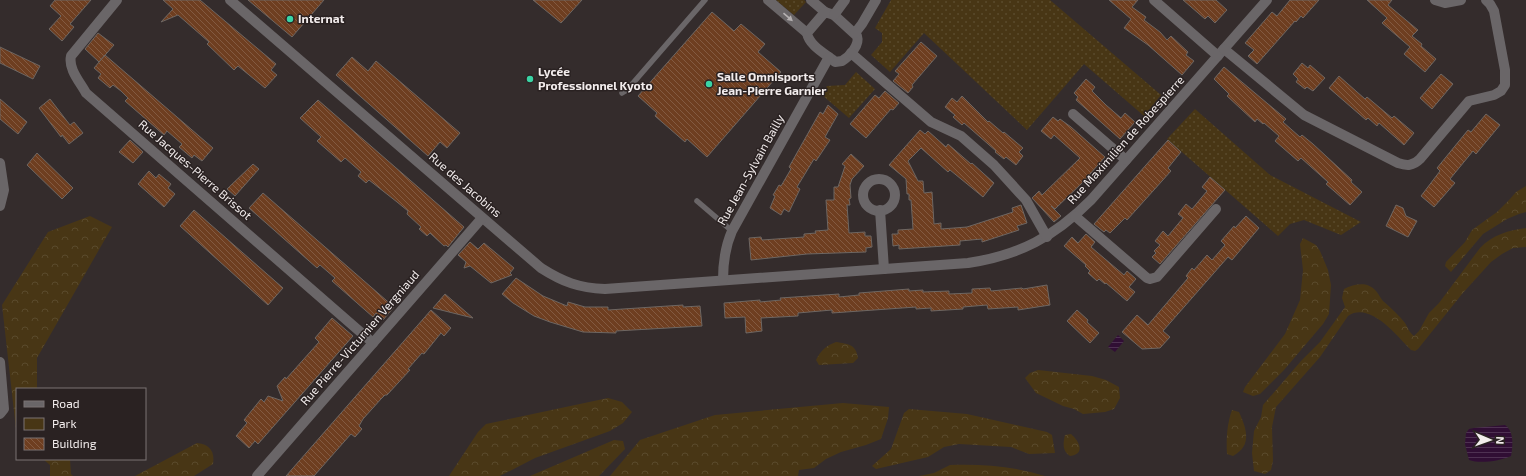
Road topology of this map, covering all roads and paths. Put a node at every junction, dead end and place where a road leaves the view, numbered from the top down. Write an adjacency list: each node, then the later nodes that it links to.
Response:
1 (117, 0): 33 (street, Rue Jacques-Pierre Brissot)
2 (230, 0): 28 (street, Rue des Jacobins)
3 (705, 0): 19 (lane)
4 (768, 0): 15 (street, one-way to 15)
5 (811, 0): 13 (street)
6 (845, 0): 13 (street)
7 (876, 0): 14 (street)
8 (1154, 0): 16 (street)
9 (1267, 0): 16 (street, Rue Maximilien de Robespierre)
10 (1434, 0): 11 (street)
11 (1461, 0)
12 (1486, 0): 16 (street)
13 (830, 14): 14 (street); 15 (street)
14 (855, 33): 17 (street)
15 (807, 34): 18 (street)
16 (1221, 52): 21 (street, Rue Maximilien de Robespierre)
17 (851, 53): 18 (street); 30 (street)
18 (829, 57): 29 (street, Rue Jean-Sylvain Bailly)
19 (622, 93)
20 (1073, 114): 21 (street)
21 (1126, 160): 27 (street, Rue Maximilien de Robespierre)
22 (0, 163): 24 (street)
23 (697, 202): 29 (lane)
24 (0, 206)
25 (1216, 209): 27 (street)
26 (880, 210): 31 (street)
27 (1075, 216): 30 (street, Rue Maximilien de Robespierre)
28 (482, 218): 32 (street, Rue des Jacobins); 33 (street, Rue Pierre-Victurnien Vergniaud)
29 (732, 230): 32 (street, Rue Jean-Sylvain Bailly)
30 (1047, 236): 31 (street, Rue Maximilien de Robespierre)
31 (884, 269): 32 (street, Rue Maximilien de Robespierre)
32 (723, 280)
33 (373, 343): 36 (street, Rue Pierre-Victurnien Vergniaud)
34 (0, 362): 35 (street)
35 (0, 414)
36 (257, 476)

